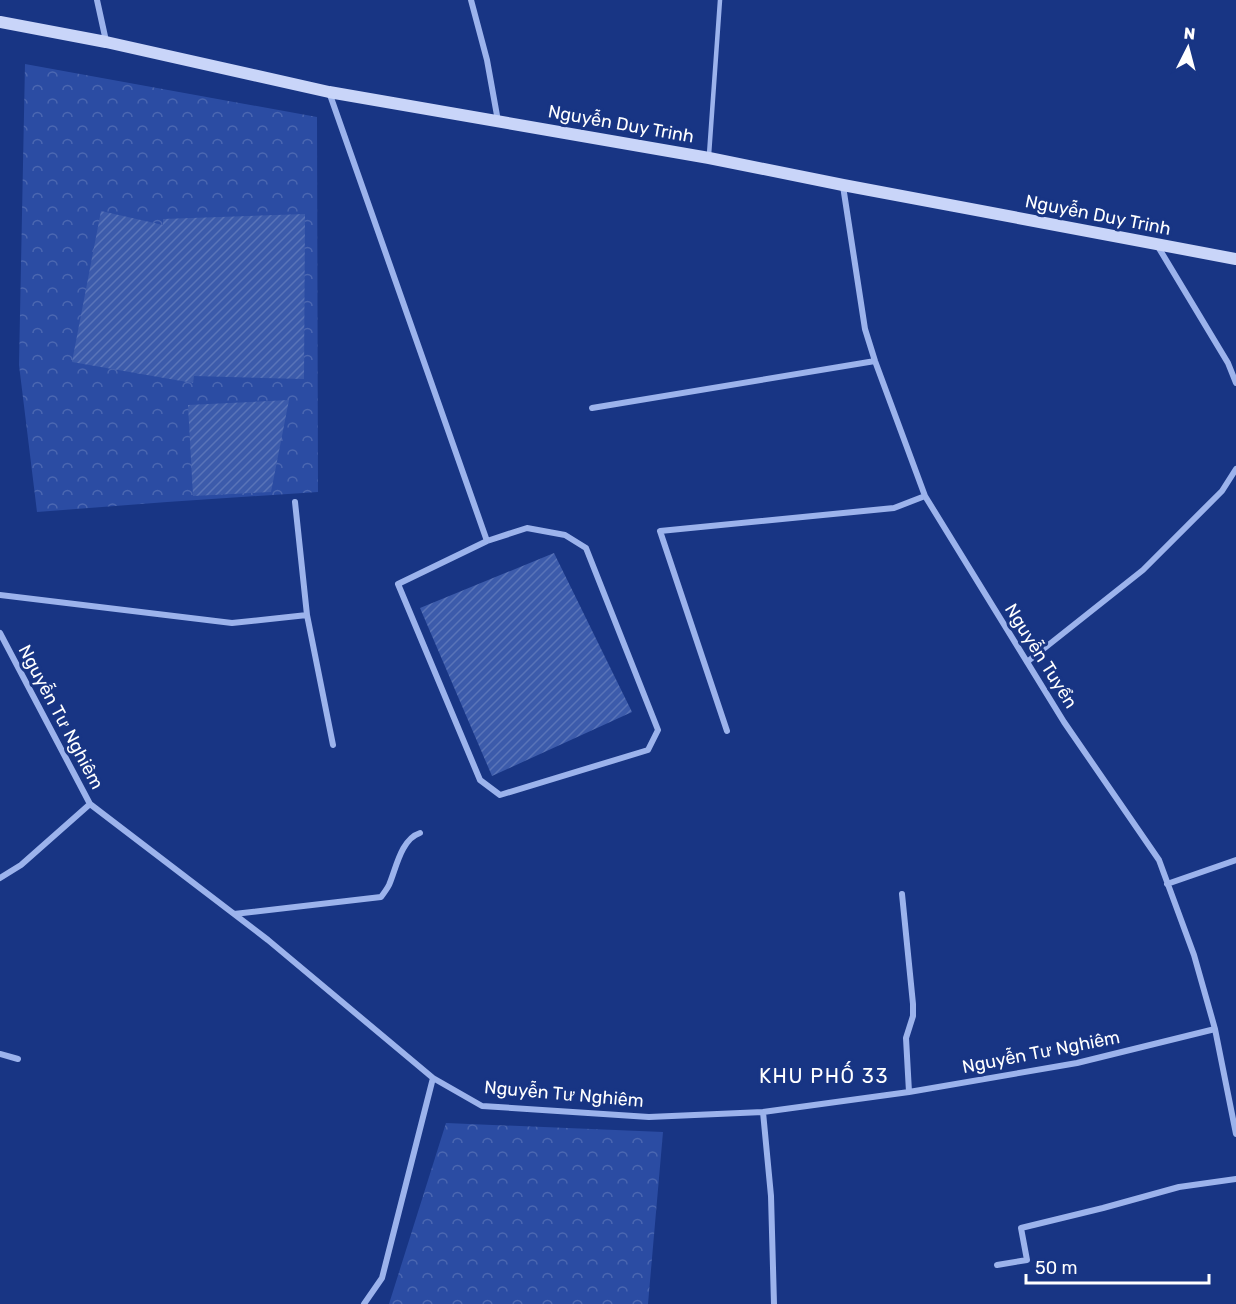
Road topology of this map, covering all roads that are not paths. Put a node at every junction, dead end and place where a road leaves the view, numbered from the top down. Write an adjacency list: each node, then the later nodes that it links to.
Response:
1 (97, 0): 5 (street)
2 (471, 0): 7 (street)
3 (720, 0): 8 (lane)
4 (0, 22): 5 (main road, Nguyễn Duy Trinh)
5 (106, 42): 6 (main road, Nguyễn Duy Trinh)
6 (329, 92): 7 (main road, Nguyễn Duy Trinh); 18 (street)
7 (498, 121): 8 (main road, Nguyễn Duy Trinh)
8 (709, 158): 9 (main road, Nguyễn Duy Trinh)
9 (843, 185): 10 (main road, Nguyễn Duy Trinh); 12 (street, Nguyễn Tuyển)
10 (1156, 244): 11 (main road, Nguyễn Duy Trinh); 13 (street)
11 (1236, 259)
12 (874, 361): 14 (street); 16 (street, Nguyễn Tuyển)
13 (1236, 382)
14 (592, 408)
15 (1236, 469): 22 (street)
16 (925, 496): 22 (street, Nguyễn Tuyển); 23 (street)
17 (295, 502): 20 (street)
18 (487, 541): 18 (street)
19 (0, 595): 20 (street)
20 (307, 615): 24 (street)
21 (0, 633): 25 (street, Nguyễn Tư Nghiêm)
22 (1027, 662): 29 (street, Nguyễn Tuyển)
23 (727, 731)
24 (333, 745)
25 (90, 804): 28 (street); 31 (street, Nguyễn Tư Nghiêm)
26 (420, 833): 31 (street)
27 (1236, 860): 29 (street)
28 (0, 878)
29 (1167, 884): 32 (street, Nguyễn Tuyển)
30 (902, 894): 36 (street)
31 (234, 914): 35 (street, Nguyễn Tư Nghiêm)
32 (1215, 1029): 36 (street, Nguyễn Tư Nghiêm); 38 (street, Nguyễn Tuyển)
33 (0, 1054): 34 (street)
34 (18, 1059)
35 (434, 1078): 37 (street, Nguyễn Tư Nghiêm); 41 (street)
36 (909, 1092): 37 (street, Nguyễn Tư Nghiêm)
37 (763, 1112): 42 (street)
38 (1236, 1134)
39 (1236, 1179): 40 (street)
40 (997, 1265)
41 (364, 1304)
42 (774, 1304)

